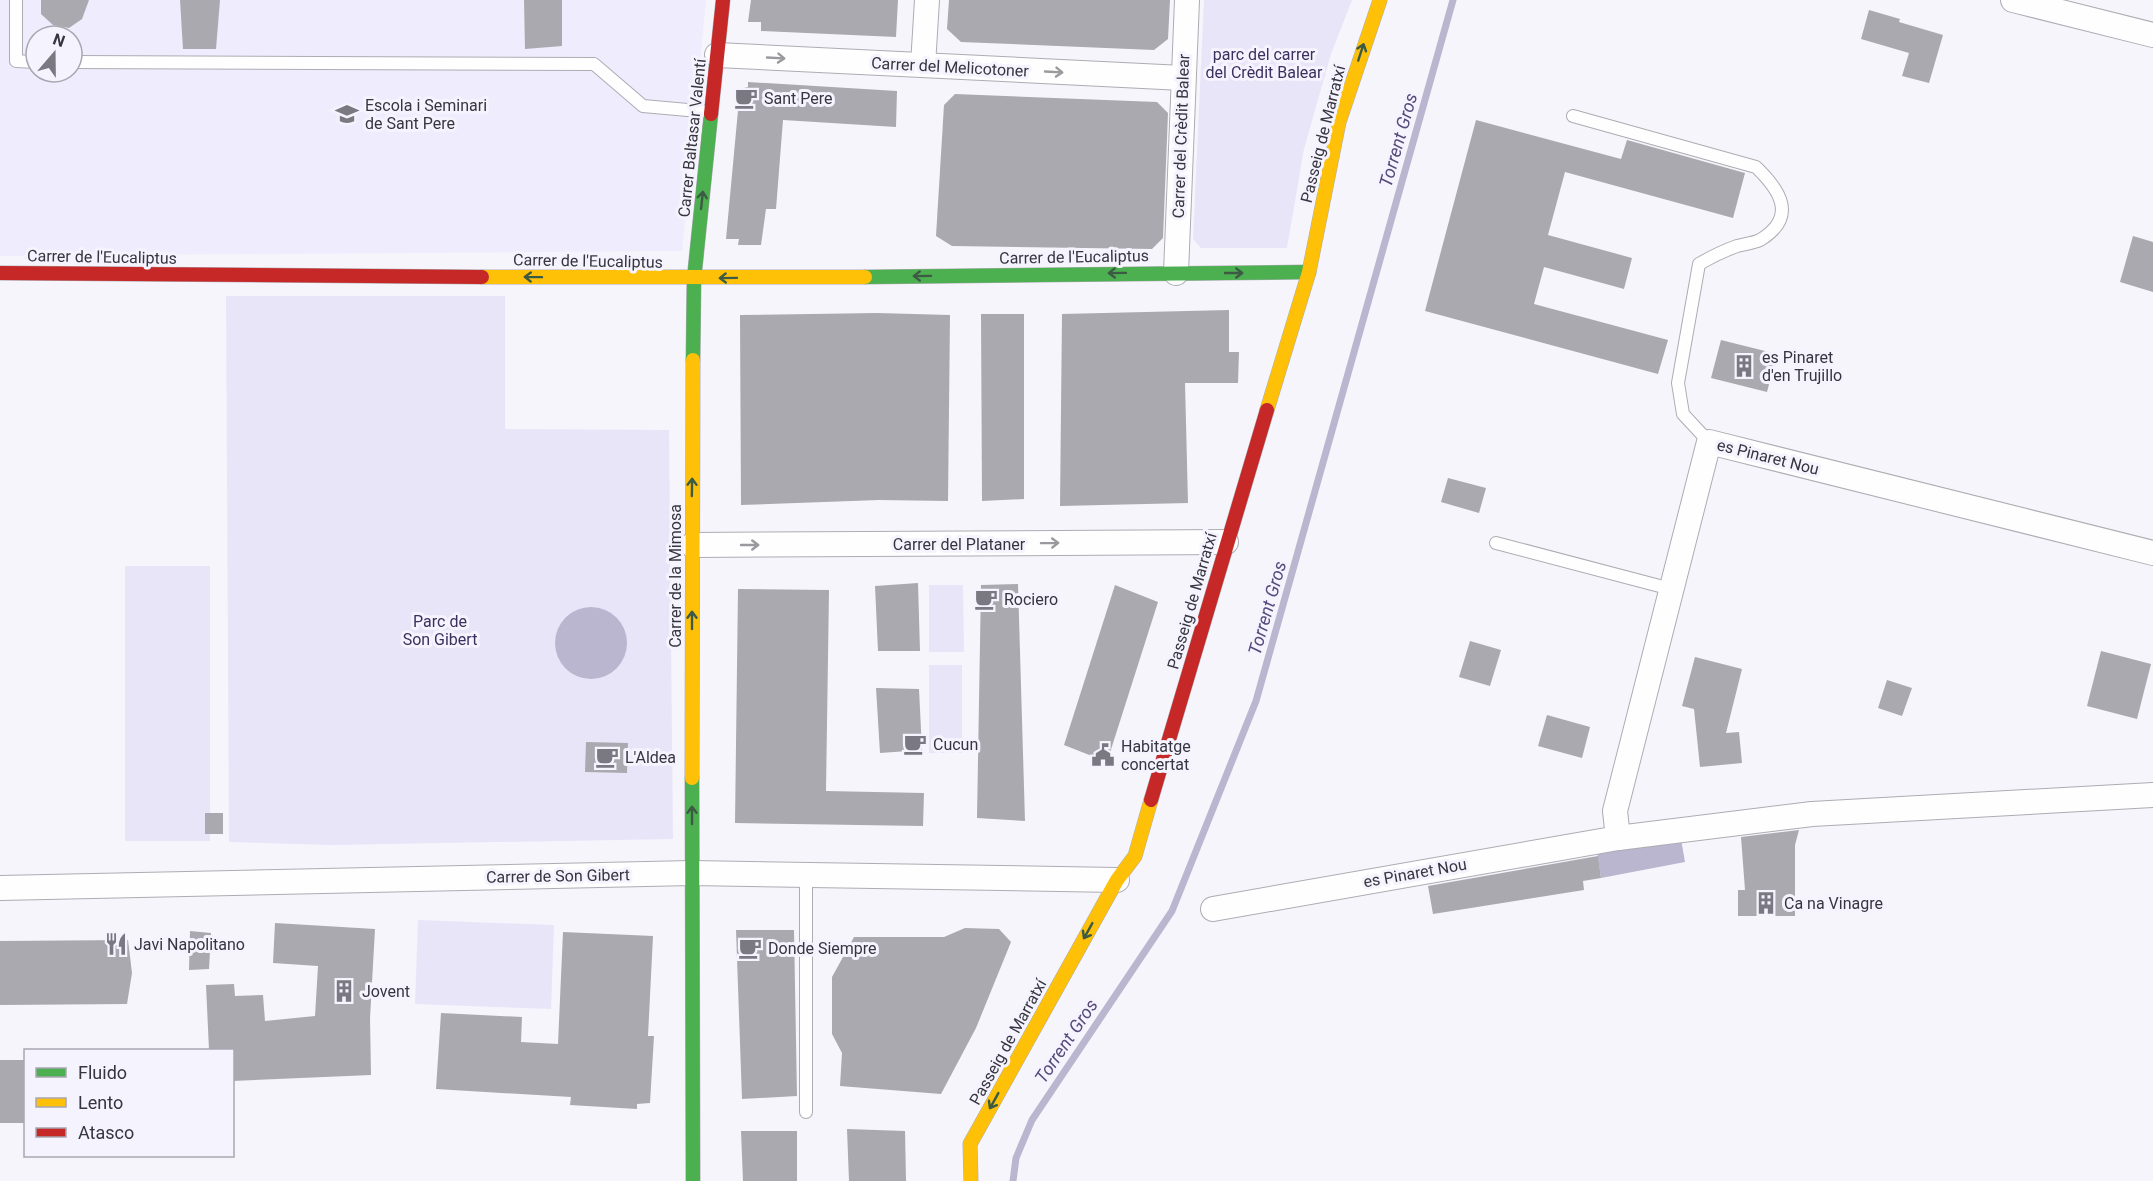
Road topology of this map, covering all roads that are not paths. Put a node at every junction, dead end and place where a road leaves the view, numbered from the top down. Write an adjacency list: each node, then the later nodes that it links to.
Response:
1 (16, 0): 9 (lane)
2 (723, 0): 8 (street, Carrer Baltasar Valentí)
3 (927, 0): 11 (street)
4 (1187, 0): 12 (street, Carrer del Crèdit Balear)
5 (1380, 0): 15 (street, Passeig de Marratxí, one-way to 5)
6 (2013, 0): 7 (street)
7 (2153, 35)
8 (717, 55): 11 (street, Carrer del Melicotoner, one-way to 11); 13 (street, Carrer Baltasar Valentí)
9 (24, 62)
10 (84, 62): 13 (lane)
11 (923, 65): 12 (street, Carrer del Melicotoner, one-way to 12)
12 (1182, 78): 17 (street, Carrer del Crèdit Balear)
13 (711, 112): 18 (street, Carrer Baltasar Valentí, one-way to 13)
14 (1574, 116): 19 (lane)
15 (1309, 272): 17 (street, Carrer de l'Eucaliptus, one-way to 15); 20 (street, Passeig de Marratxí)
16 (0, 273): 18 (street, Carrer de l'Eucaliptus, one-way to 16)
17 (1176, 273): 18 (street, Carrer de l'Eucaliptus, one-way to 18)
18 (694, 279): 22 (street, Carrer de la Mimosa, one-way to 18)
19 (1709, 442): 23 (street, es Pinaret Nou); 24 (street, es Pinaret Nou)
20 (1226, 542): 22 (street, Carrer del Plataner, one-way to 20); 29 (street, Passeig de Marratxí)
21 (1496, 543): 24 (lane)
22 (692, 545): 27 (street, Carrer de la Mimosa, one-way to 22)
23 (2153, 553)
24 (1671, 589): 26 (street, es Pinaret Nou)
25 (2153, 795): 26 (street, es Pinaret Nou)
26 (1618, 838): 31 (street, es Pinaret Nou)
27 (692, 873): 28 (street, Carrer de Son Gibert); 30 (street, Carrer de Son Gibert); 33 (street, Carrer de la Mimosa)
28 (806, 875): 29 (street, Carrer de Son Gibert); 32 (lane)
29 (1117, 880): 34 (street, Passeig de Marratxí, one-way to 34)
30 (0, 888)
31 (1213, 909)
32 (806, 1112)
33 (693, 1181)
34 (971, 1181)

